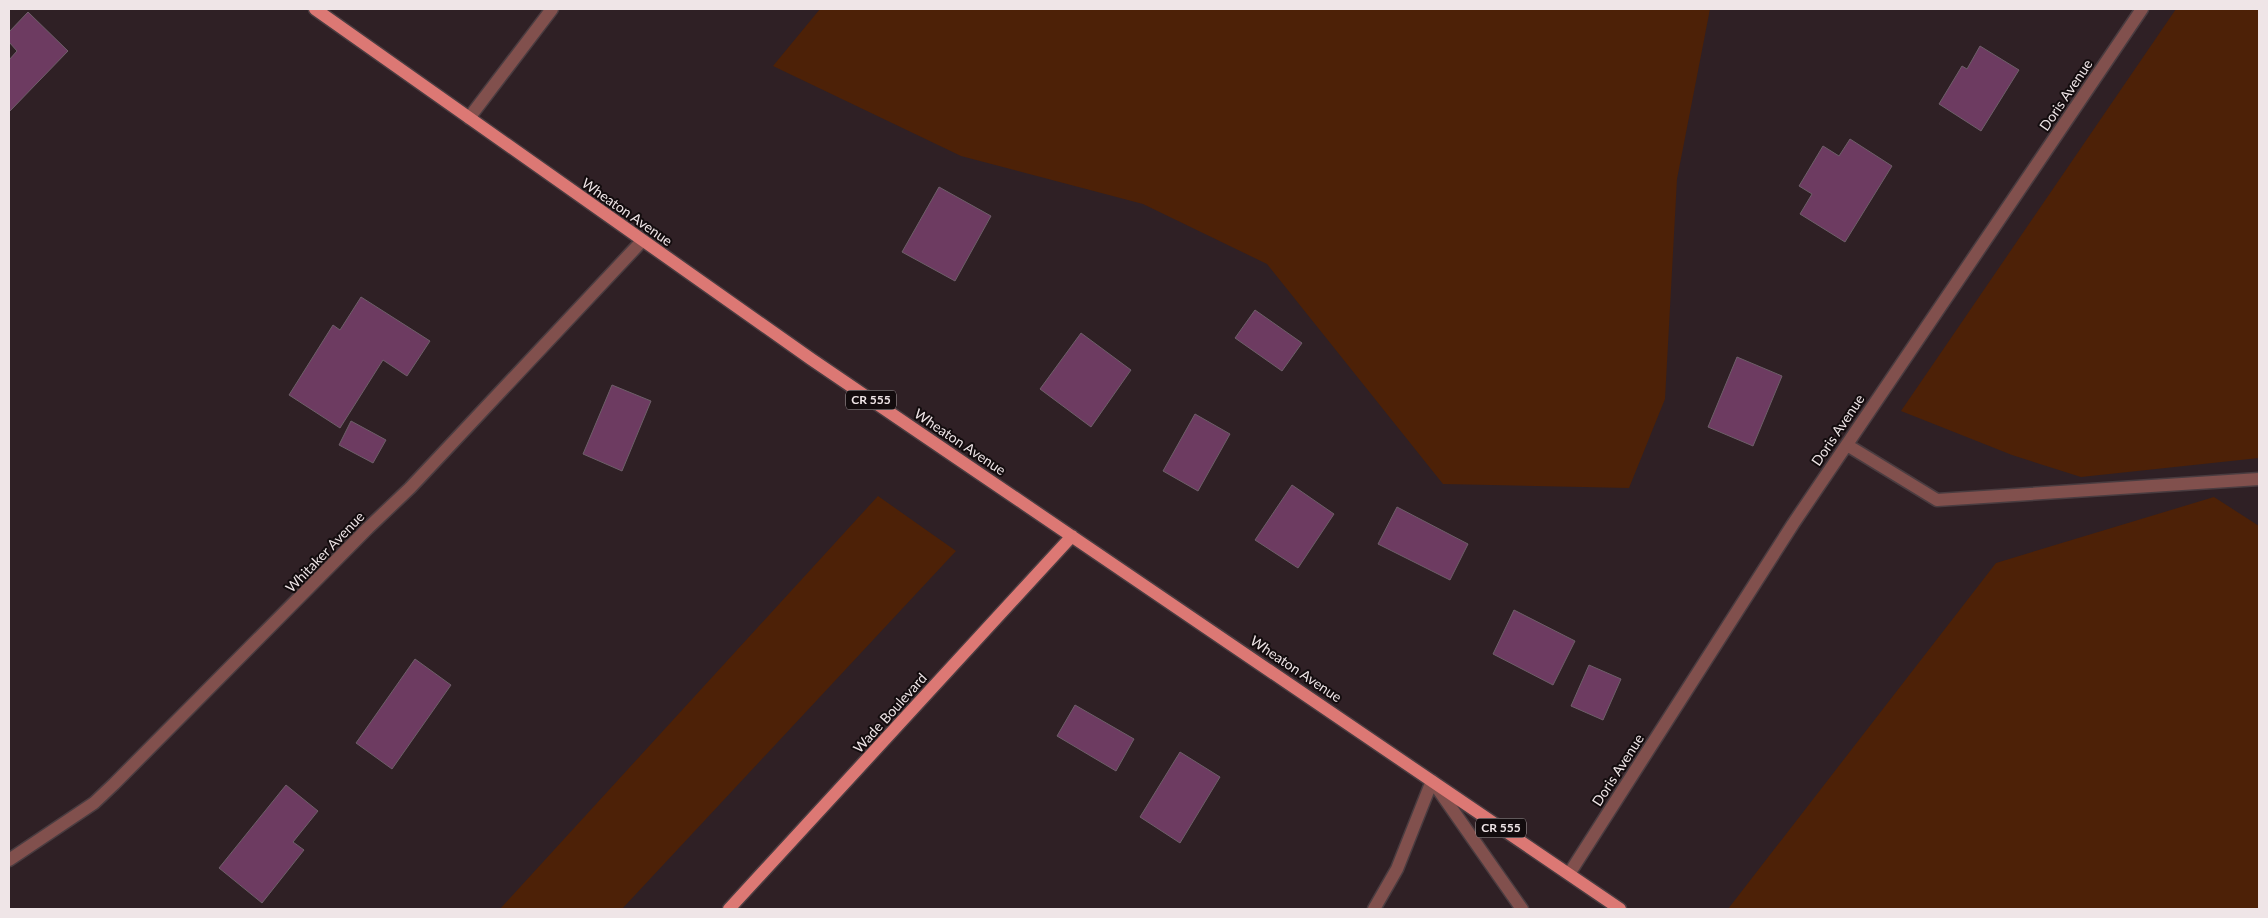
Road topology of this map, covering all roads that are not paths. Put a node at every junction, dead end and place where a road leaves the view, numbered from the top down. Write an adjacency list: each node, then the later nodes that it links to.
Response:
1 (316, 9): 4 (main road, Wheaton Avenue / CR 555)
2 (552, 9): 4 (street)
3 (2142, 9): 6 (street, Doris Avenue)
4 (469, 118): 5 (main road, Wheaton Avenue / CR 555)
5 (642, 241): 8 (main road, Wheaton Avenue / CR 555); 10 (street, Whitaker Avenue)
6 (1847, 445): 7 (street); 11 (street, Doris Avenue)
7 (2259, 479)
8 (1072, 536): 9 (main road, Wheaton Avenue / CR 555); 12 (main road, Wade Boulevard)
9 (1432, 781): 11 (main road, Wheaton Avenue / CR 555); 13 (street); 14 (street)
10 (9, 860)
11 (1569, 874): 15 (main road, CR 555)
12 (729, 909)
13 (1374, 909)
14 (1522, 909)
15 (1620, 909)

